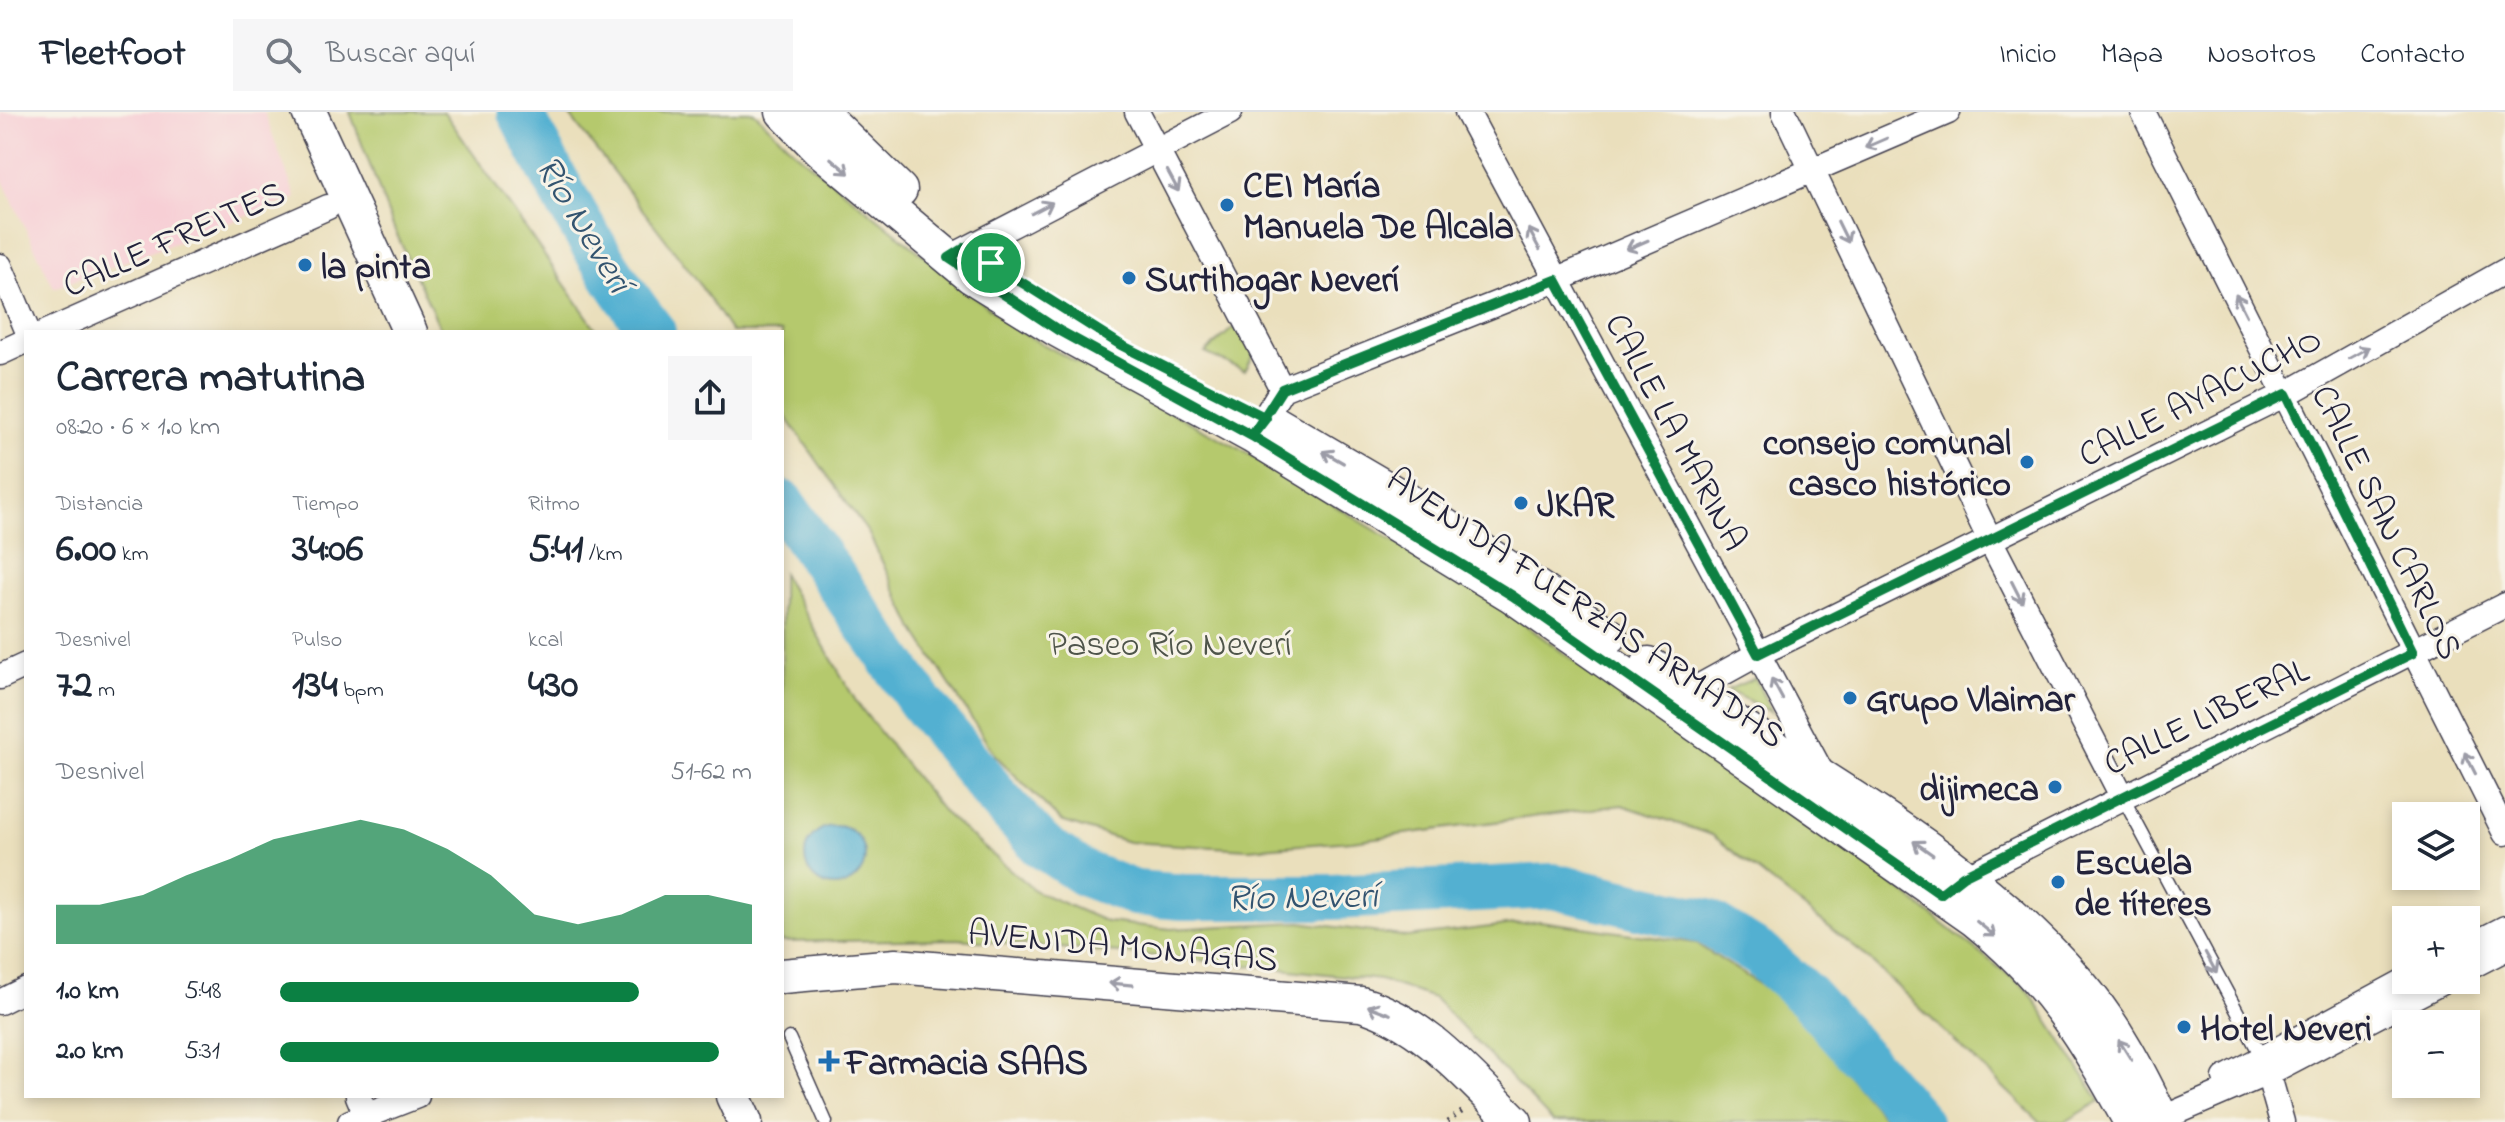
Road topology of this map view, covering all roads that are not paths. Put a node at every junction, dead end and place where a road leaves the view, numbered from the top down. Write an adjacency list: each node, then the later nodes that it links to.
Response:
1 (284, 112): 13 (street)
2 (309, 112): 21 (street)
3 (783, 112): 14 (street, AVENIDA FUERZAS ARMADAS, one-way to 14)
4 (820, 112): 14 (street, AVENIDA FUERZAS ARMADAS)
5 (1137, 112): 11 (street)
6 (1230, 112): 11 (street)
7 (1467, 112): 17 (street, CALLE LA MARINA, one-way to 7)
8 (1784, 112): 12 (street)
9 (1948, 112): 12 (street, one-way to 12)
10 (2143, 112): 25 (street, CALLE SAN CARLOS, one-way to 10)
11 (1156, 149): 14 (street, one-way to 11); 24 (street, one-way to 24)
12 (1814, 169): 17 (street, one-way to 17); 27 (street, one-way to 27)
13 (328, 207): 19 (street, CALLE FREITES); 20 (street)
14 (958, 252): 26 (street, AVENIDA FUERZAS ARMADAS)
15 (0, 266): 18 (street)
16 (2505, 271): 25 (street, CALLE AYACUCHO, one-way to 16)
17 (1556, 280): 24 (street); 30 (street, CALLE LA MARINA)
18 (27, 330)
19 (51, 330)
20 (383, 330)
21 (409, 330)
22 (24, 342): 23 (street)
23 (0, 353)
24 (1282, 389): 26 (street)
25 (2286, 394): 27 (street, CALLE AYACUCHO); 29 (street, CALLE SAN CARLOS)
26 (1259, 427): 33 (street, AVENIDA FUERZAS ARMADAS)
27 (1990, 540): 30 (street, CALLE AYACUCHO); 35 (street, one-way to 35)
28 (2505, 605): 29 (street, CALLE LIBERAL)
29 (2413, 653): 35 (street, CALLE LIBERAL); 36 (street, CALLE SAN CARLOS, one-way to 29)
30 (1758, 654): 33 (street, CALLE AYACUCHO); 34 (street, CALLE LA MARINA, one-way to 30)
31 (24, 666): 32 (street)
32 (0, 677)
33 (1677, 698): 34 (street, AVENIDA FUERZAS ARMADAS); 37 (street, AVENIDA FUERZAS ARMADAS)
34 (1827, 783): 37 (street, AVENIDA FUERZAS ARMADAS, one-way to 34)
35 (2122, 796): 37 (street, CALLE LIBERAL); 49 (lane, one-way to 49)
36 (2505, 833)
37 (1952, 885): 55 (street, AVENIDA FUERZAS ARMADAS)
38 (2505, 928): 39 (street)
39 (2480, 941)
40 (2505, 949): 41 (street)
41 (2480, 962)
42 (793, 974): 48 (street, AVENIDA MONAGAS, one-way to 42)
43 (2392, 988): 49 (street)
44 (24, 990): 46 (street)
45 (2416, 994): 49 (street)
46 (0, 1002)
47 (789, 1038): 58 (lane)
48 (1444, 1052): 54 (street, AVENIDA MONAGAS); 59 (street, AVENIDA MONAGAS)
49 (2264, 1065): 55 (street); 60 (street)
50 (411, 1098): 53 (street)
51 (734, 1098): 56 (street)
52 (756, 1098): 57 (street)
53 (361, 1114)
54 (1467, 1116)
55 (2153, 1121)
56 (745, 1122)
57 (762, 1122)
58 (826, 1122)
59 (1515, 1122)
60 (2282, 1122)

